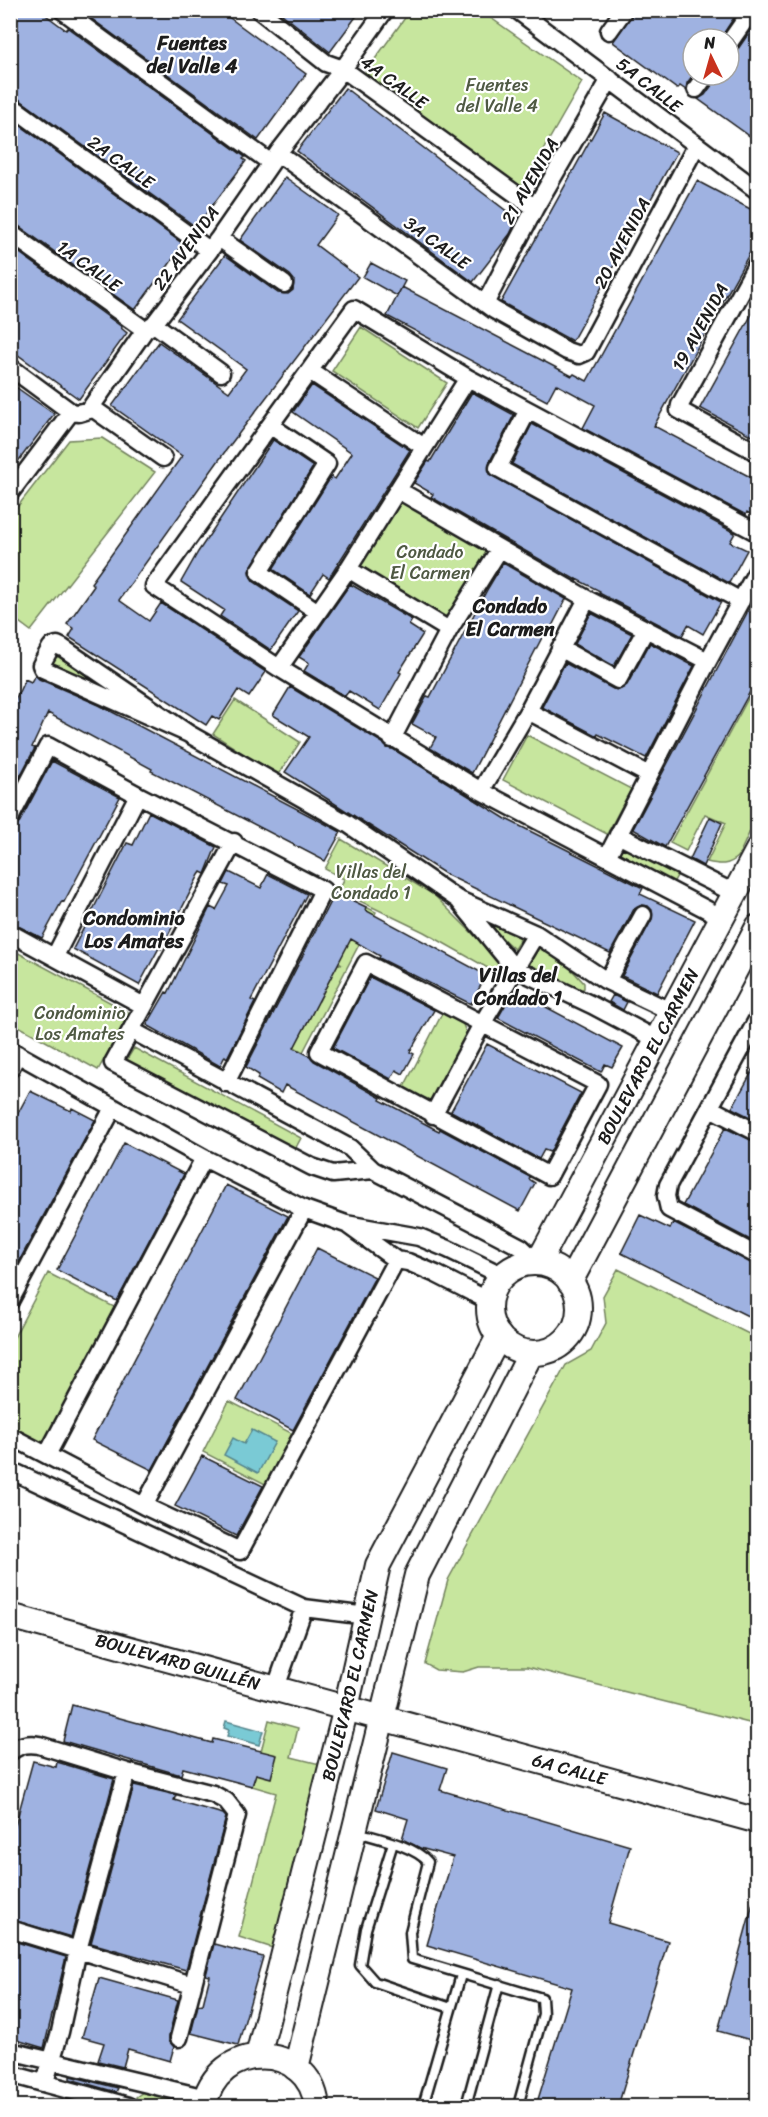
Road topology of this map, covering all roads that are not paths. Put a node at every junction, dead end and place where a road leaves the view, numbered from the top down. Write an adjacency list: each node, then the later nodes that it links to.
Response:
1 (62, 10): 13 (street, 3A CALLE)
2 (259, 10): 9 (street, 4A CALLE)
3 (385, 10): 9 (street, 22 AVENIDA)
4 (516, 10): 10 (street, 5A CALLE)
5 (624, 10): 8 (street)
6 (752, 10): 7 (street)
7 (740, 27)
8 (609, 31)
9 (343, 69): 13 (street, 22 AVENIDA); 15 (street, 4A CALLE)
10 (610, 79): 12 (street, 5A CALLE); 15 (street, 21 AVENIDA)
11 (10, 105): 17 (street, 2A CALLE)
12 (696, 146): 14 (street, 5A CALLE); 22 (street, 20 AVENIDA)
13 (274, 158): 17 (street, 22 AVENIDA); 20 (street, 3A CALLE)
14 (758, 191)
15 (536, 208): 20 (street, 21 AVENIDA)
16 (10, 233): 21 (street, 1A CALLE)
17 (214, 244): 19 (street, 2A CALLE); 21 (street, 22 AVENIDA)
18 (758, 262): 32 (street, 19 AVENIDA)
19 (284, 284)
20 (486, 302): 22 (street, 3A CALLE)
21 (150, 327): 25 (street, 1A CALLE); 27 (street, 22 AVENIDA)
22 (579, 355)
23 (10, 367): 29 (street)
24 (310, 371): 26 (street); 30 (street); 31 (street)
25 (221, 373)
26 (468, 378): 28 (street); 31 (street)
27 (91, 407): 29 (street); 33 (street)
28 (528, 410): 36 (street); 41 (street)
29 (71, 412): 35 (street)
30 (271, 426): 42 (street); 47 (street)
31 (424, 447): 34 (street)
32 (758, 453)
33 (163, 458)
34 (398, 490): 37 (street); 38 (street)
35 (10, 492)
36 (758, 533)
37 (499, 550): 40 (street); 44 (street)
38 (348, 569): 42 (street); 44 (street)
39 (758, 569): 41 (street)
40 (587, 599): 43 (street); 45 (street)
41 (741, 601): 46 (street)
42 (318, 612): 47 (street)
43 (646, 629): 45 (street); 46 (street)
44 (449, 630): 50 (street)
45 (560, 648): 48 (street)
46 (708, 661): 51 (street)
47 (279, 668): 50 (street)
48 (528, 711): 51 (street); 52 (street)
49 (189, 734): 49 (street); 60 (street)
50 (392, 739): 52 (street)
51 (649, 775): 55 (street)
52 (481, 791): 58 (street)
53 (138, 795): 54 (street); 56 (street); 66 (street)
54 (10, 818)
55 (618, 835): 58 (street); 59 (street)
56 (234, 842): 70 (street); 77 (street)
57 (758, 850): 59 (main road, BOULEVARD EL CARMEN)
58 (607, 857): 62 (street)
59 (734, 893): 62 (main road, BOULEVARD EL CARMEN)
60 (457, 899): 65 (street); 67 (street)
61 (643, 915): 68 (street)
62 (721, 918): 71 (main road, BOULEVARD EL CARMEN)
63 (758, 927): 92 (main road, BOULEVARD EL CARMEN)
64 (10, 933): 66 (street)
65 (536, 934): 67 (street); 68 (street)
66 (55, 957): 70 (street)
67 (514, 968): 69 (street); 73 (street)
68 (606, 980): 69 (street); 71 (street)
69 (592, 1005): 75 (street)
70 (144, 1006): 74 (street)
71 (672, 1012): 75 (main road, BOULEVARD EL CARMEN)
72 (758, 1018): 79 (street)
73 (482, 1024): 80 (street); 80 (street); 80 (street)
74 (131, 1030): 77 (street); 83 (street)
75 (656, 1039): 89 (main road, BOULEVARD EL CARMEN)
76 (13, 1058): 78 (street)
77 (226, 1083): 83 (street)
78 (113, 1108): 82 (street); 93 (street)
79 (710, 1108): 81 (street); 87 (street)
80 (433, 1114)
81 (758, 1133)
82 (204, 1158): 84 (street); 98 (street)
83 (373, 1170): 89 (street)
84 (304, 1209): 85 (street); 100 (street)
85 (346, 1224): 86 (street); 88 (street)
86 (448, 1249): 90 (street); 91 (street)
87 (758, 1256)
88 (396, 1260): 90 (street); 100 (street)
89 (538, 1263): 91 (main road); 92 (main road)
90 (436, 1274): 94 (street)
91 (502, 1276): 94 (main road)
92 (570, 1282): 96 (main road)
93 (10, 1301)
94 (489, 1301): 95 (main road)
95 (498, 1336): 96 (main road); 103 (main road, BOULEVARD EL CARMEN)
96 (531, 1353): 106 (main road, BOULEVARD EL CARMEN)
97 (10, 1436): 98 (street)
98 (47, 1455): 100 (street)
99 (10, 1470): 101 (street)
100 (144, 1506)
101 (304, 1608): 103 (street); 104 (street)
102 (10, 1616): 104 (main road, BOULEVARD GUILLÉN)
103 (366, 1616): 105 (main road, BOULEVARD EL CARMEN)
104 (275, 1690): 105 (main road, BOULEVARD GUILLÉN)
105 (346, 1708): 106 (main road, BOULEVARD GUILLÉN); 120 (main road, BOULEVARD EL CARMEN)
106 (381, 1717): 109 (main road, 6A CALLE); 110 (main road, BOULEVARD EL CARMEN)
107 (10, 1752): 108 (street)
108 (127, 1772): 113 (street); 116 (street)
109 (758, 1821)
110 (355, 1832): 111 (lane); 122 (main road, BOULEVARD EL CARMEN)
111 (393, 1843): 114 (lane); 117 (lane)
112 (10, 1929): 113 (street)
113 (78, 1950): 116 (street); 121 (street)
114 (461, 1975): 115 (lane); 117 (lane)
115 (499, 1984): 130 (lane); 131 (lane)
116 (192, 1985): 118 (street)
117 (451, 2008): 129 (lane)
118 (178, 2038)
119 (10, 2051): 121 (street)
120 (258, 2056): 122 (main road); 126 (main road)
121 (51, 2061): 124 (street); 125 (street)
122 (296, 2068): 128 (main road)
123 (10, 2074): 125 (street)
124 (132, 2080): 126 (street); 127 (street)
125 (45, 2082): 127 (street)
126 (205, 2102)
127 (126, 2106)
128 (317, 2106)
129 (423, 2106)
130 (466, 2106)
131 (518, 2106)

